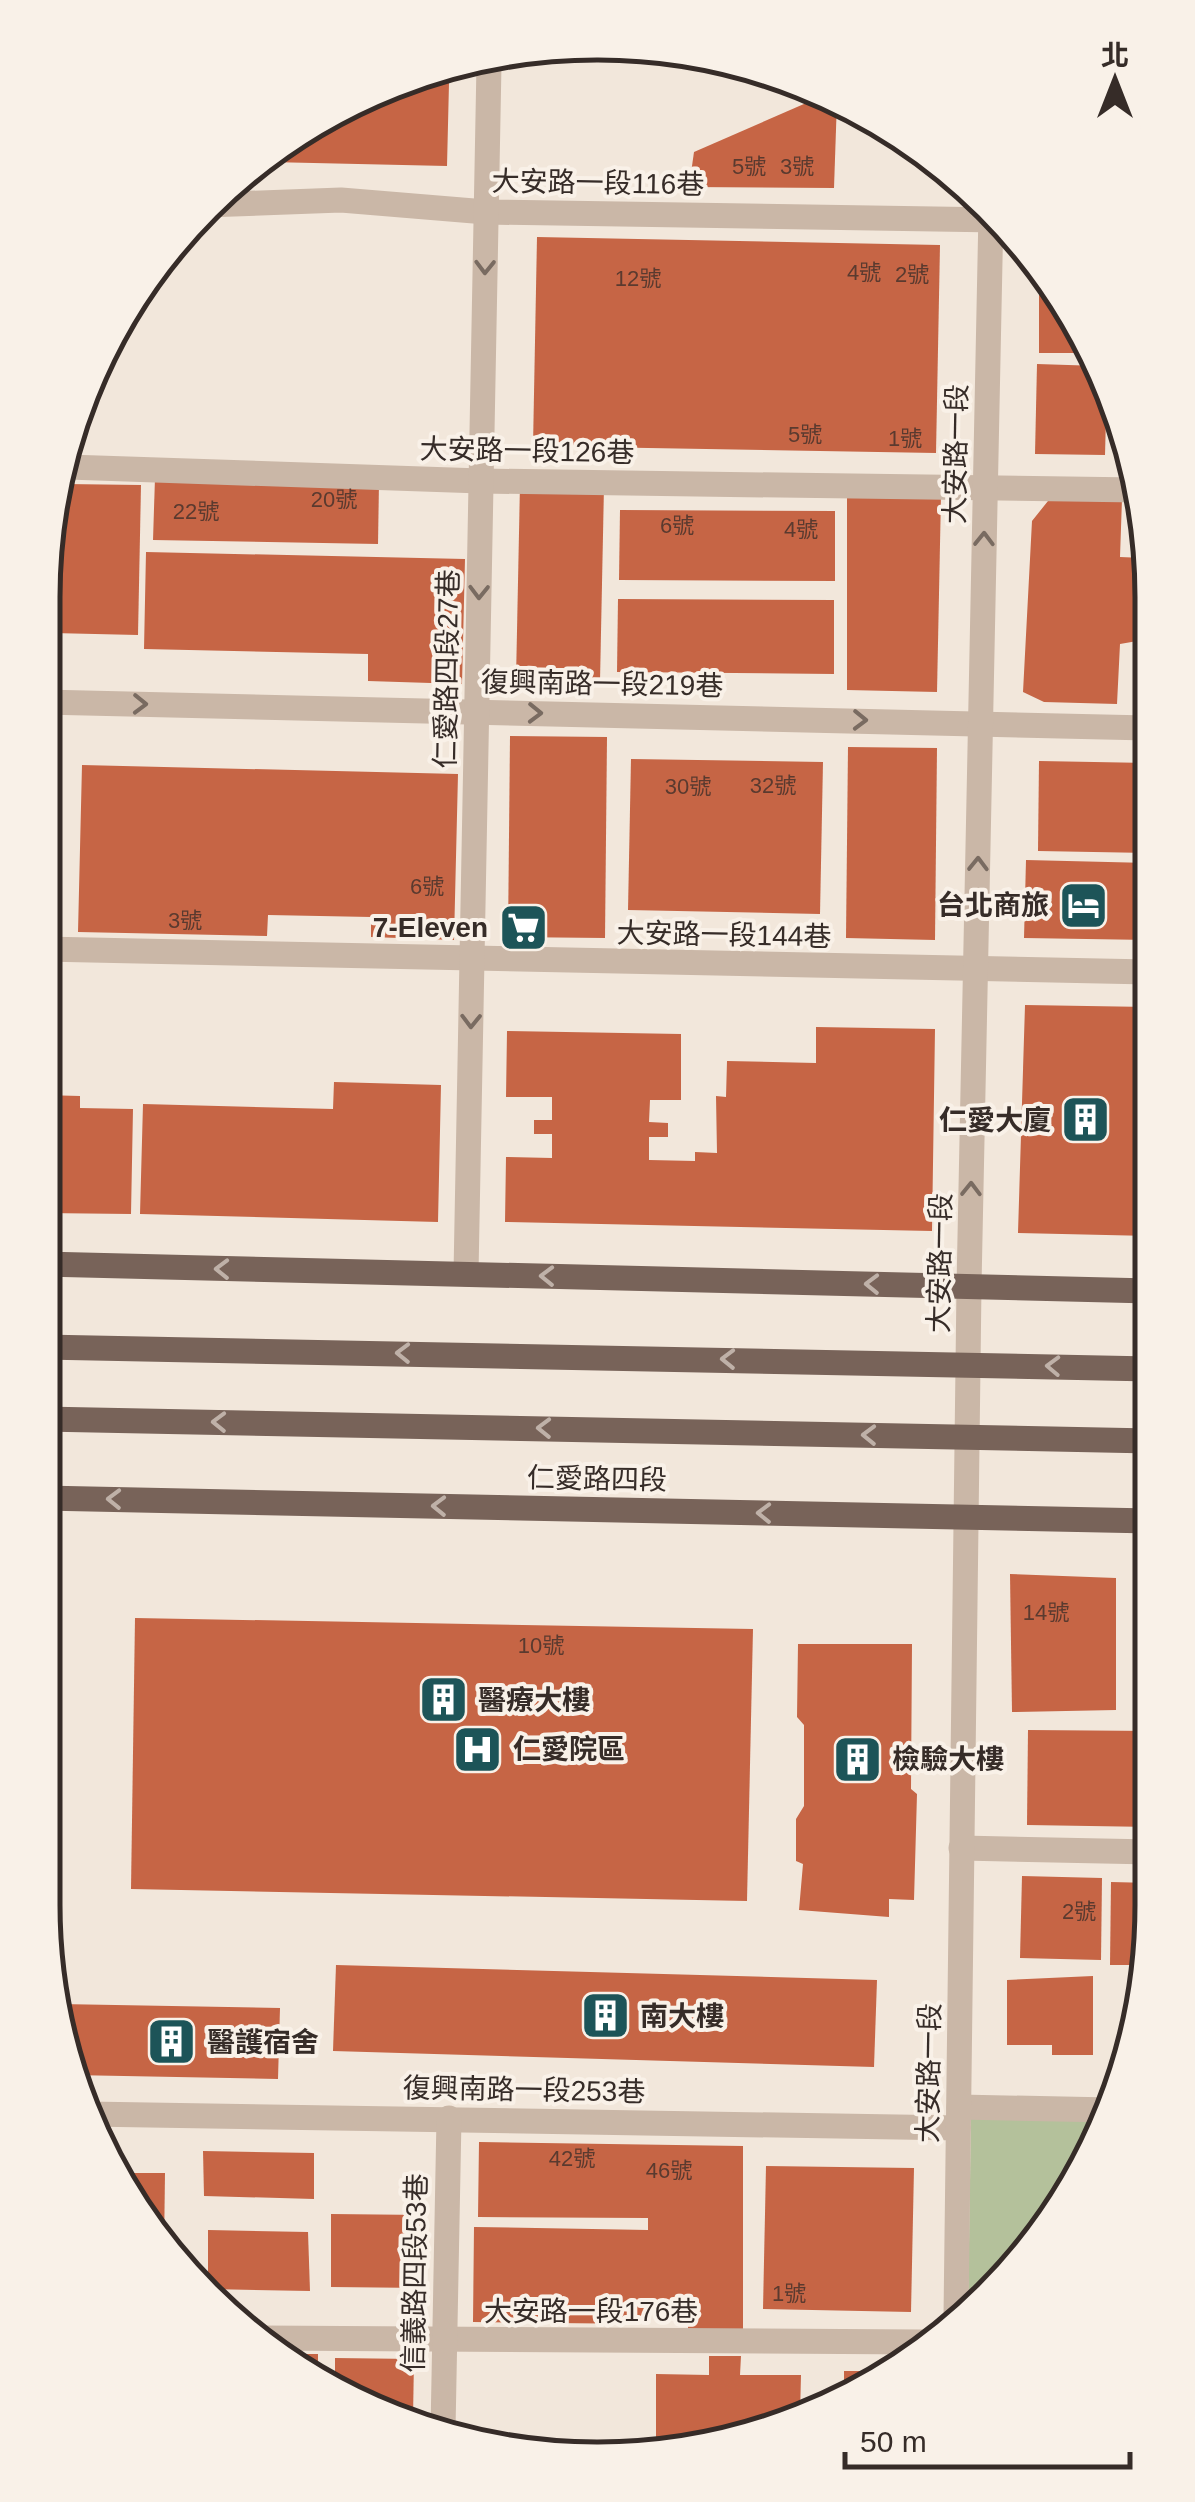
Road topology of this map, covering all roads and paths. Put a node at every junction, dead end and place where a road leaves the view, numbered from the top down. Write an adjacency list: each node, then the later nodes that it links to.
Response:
1 (489, 71): 3 (street, 仁愛路四段27巷)
2 (231, 204): 3 (street, 大安路一段116巷)
3 (486, 212): 4 (street, 大安路一段116巷); 7 (street, 仁愛路四段27巷, one-way to 7)
4 (978, 217)
5 (993, 233): 8 (street, 大安路一段)
6 (76, 467): 7 (street, 大安路一段126巷)
7 (481, 481): 8 (street, 大安路一段126巷); 11 (street, 仁愛路四段27巷, one-way to 11)
8 (985, 486): 9 (street, 大安路一段126巷); 12 (street, 大安路一段, one-way to 8)
9 (1124, 490)
10 (60, 702): 11 (street, 復興南路一段219巷, one-way to 11)
11 (477, 712): 12 (street, 復興南路一段219巷, one-way to 12); 15 (street, 仁愛路四段27巷)
12 (980, 722): 13 (street, 復興南路一段219巷); 16 (street, 大安路一段, one-way to 12)
13 (1135, 728)
14 (60, 950): 15 (street, 大安路一段144巷)
15 (472, 961): 16 (street, 大安路一段144巷); 19 (street, 仁愛路四段27巷, one-way to 19)
16 (976, 969): 17 (street, 大安路一段144巷); 20 (street, 大安路一段, one-way to 16)
17 (1135, 972)
18 (60, 1264): 19 (main road, one-way to 18)
19 (466, 1274): 20 (main road, one-way to 19)
20 (969, 1286): 21 (main road); 23 (street, 大安路一段)
21 (1135, 1290)
22 (60, 1348): 23 (main road, one-way to 22)
23 (968, 1363): 24 (main road, one-way to 23); 26 (street, 大安路一段)
24 (1135, 1369)
25 (60, 1418): 26 (main road, 仁愛路四段, one-way to 25)
26 (967, 1436): 27 (main road, 仁愛路四段); 29 (street, 大安路一段)
27 (1135, 1441)
28 (60, 1498): 29 (main road, 仁愛路四段, one-way to 28)
29 (966, 1517): 30 (main road, 仁愛路四段); 31 (street, 大安路一段)
30 (1135, 1521)
31 (961, 1848): 32 (street); 36 (street, 大安路一段)
32 (1135, 1852)
33 (1094, 2111): 36 (street, 復興南路一段253巷)
34 (103, 2114): 35 (street, 復興南路一段253巷)
35 (449, 2118): 36 (street, 復興南路一段253巷); 39 (street, 信義路四段53巷)
36 (958, 2118): 37 (street, 大安路一段)
37 (956, 2305)
38 (280, 2338): 39 (street, 大安路一段176巷)
39 (443, 2340): 40 (street, 大安路一段176巷); 41 (street, 信義路四段53巷)
40 (909, 2342)
41 (443, 2419)

